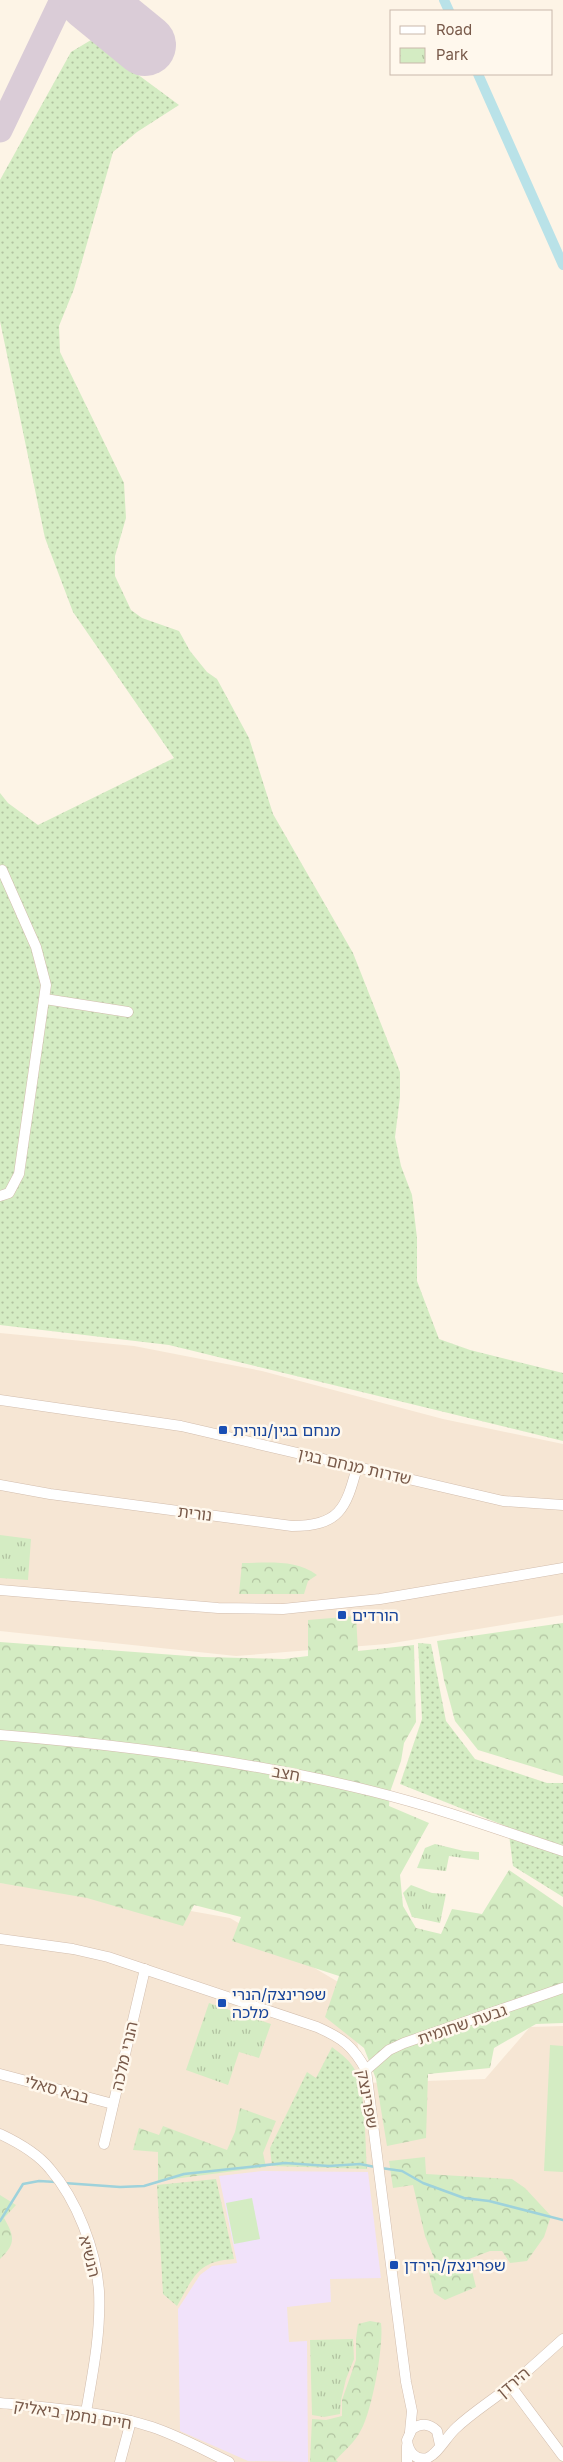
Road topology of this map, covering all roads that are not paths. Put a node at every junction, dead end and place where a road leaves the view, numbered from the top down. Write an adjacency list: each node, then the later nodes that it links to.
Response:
1 (2, 870): 2 (street)
2 (45, 1000): 3 (street); 4 (street)
3 (128, 1012)
4 (0, 1196)
5 (0, 1400): 6 (street, שדרות מנחם בגין)
6 (357, 1467): 7 (street, נורית); 8 (street, שדרות מנחם בגין)
7 (0, 1485)
8 (563, 1505)
9 (563, 1568): 10 (street)
10 (0, 1590)
11 (0, 1735): 12 (street, חצב)
12 (563, 1851)
13 (0, 1939): 14 (street, שפרינצק)
14 (145, 1968): 16 (street, שפרינצק); 18 (street, הנרי מלכה)
15 (563, 1988): 16 (street, גבעת שחומית)
16 (366, 2070): 23 (street, שפרינצק)
17 (0, 2074): 18 (street, בבא סאלי)
18 (113, 2104): 20 (street, הנרי מלכה)
19 (0, 2134): 25 (street, הנשיא)
20 (104, 2144)
21 (563, 2339): 22 (street, הירדן)
22 (510, 2385): 27 (street, הירדן); 32 (street)
23 (411, 2401): 28 (street, שפרינצק); 29 (street, שפרינצק)
24 (0, 2403): 25 (street, חיים נחמן ביאליק)
25 (86, 2412): 26 (street, חיים נחמן ביאליק)
26 (131, 2421): 34 (street); 35 (street, חיים נחמן ביאליק)
27 (462, 2423): 28 (street, הירדן); 30 (street, הירדן)
28 (430, 2426): 29 (street); 30 (street)
29 (410, 2432): 31 (street)
30 (440, 2445): 33 (street)
31 (407, 2446): 33 (street); 36 (street)
32 (563, 2456)
33 (430, 2458)
34 (120, 2462)
35 (229, 2462)
36 (407, 2462)

